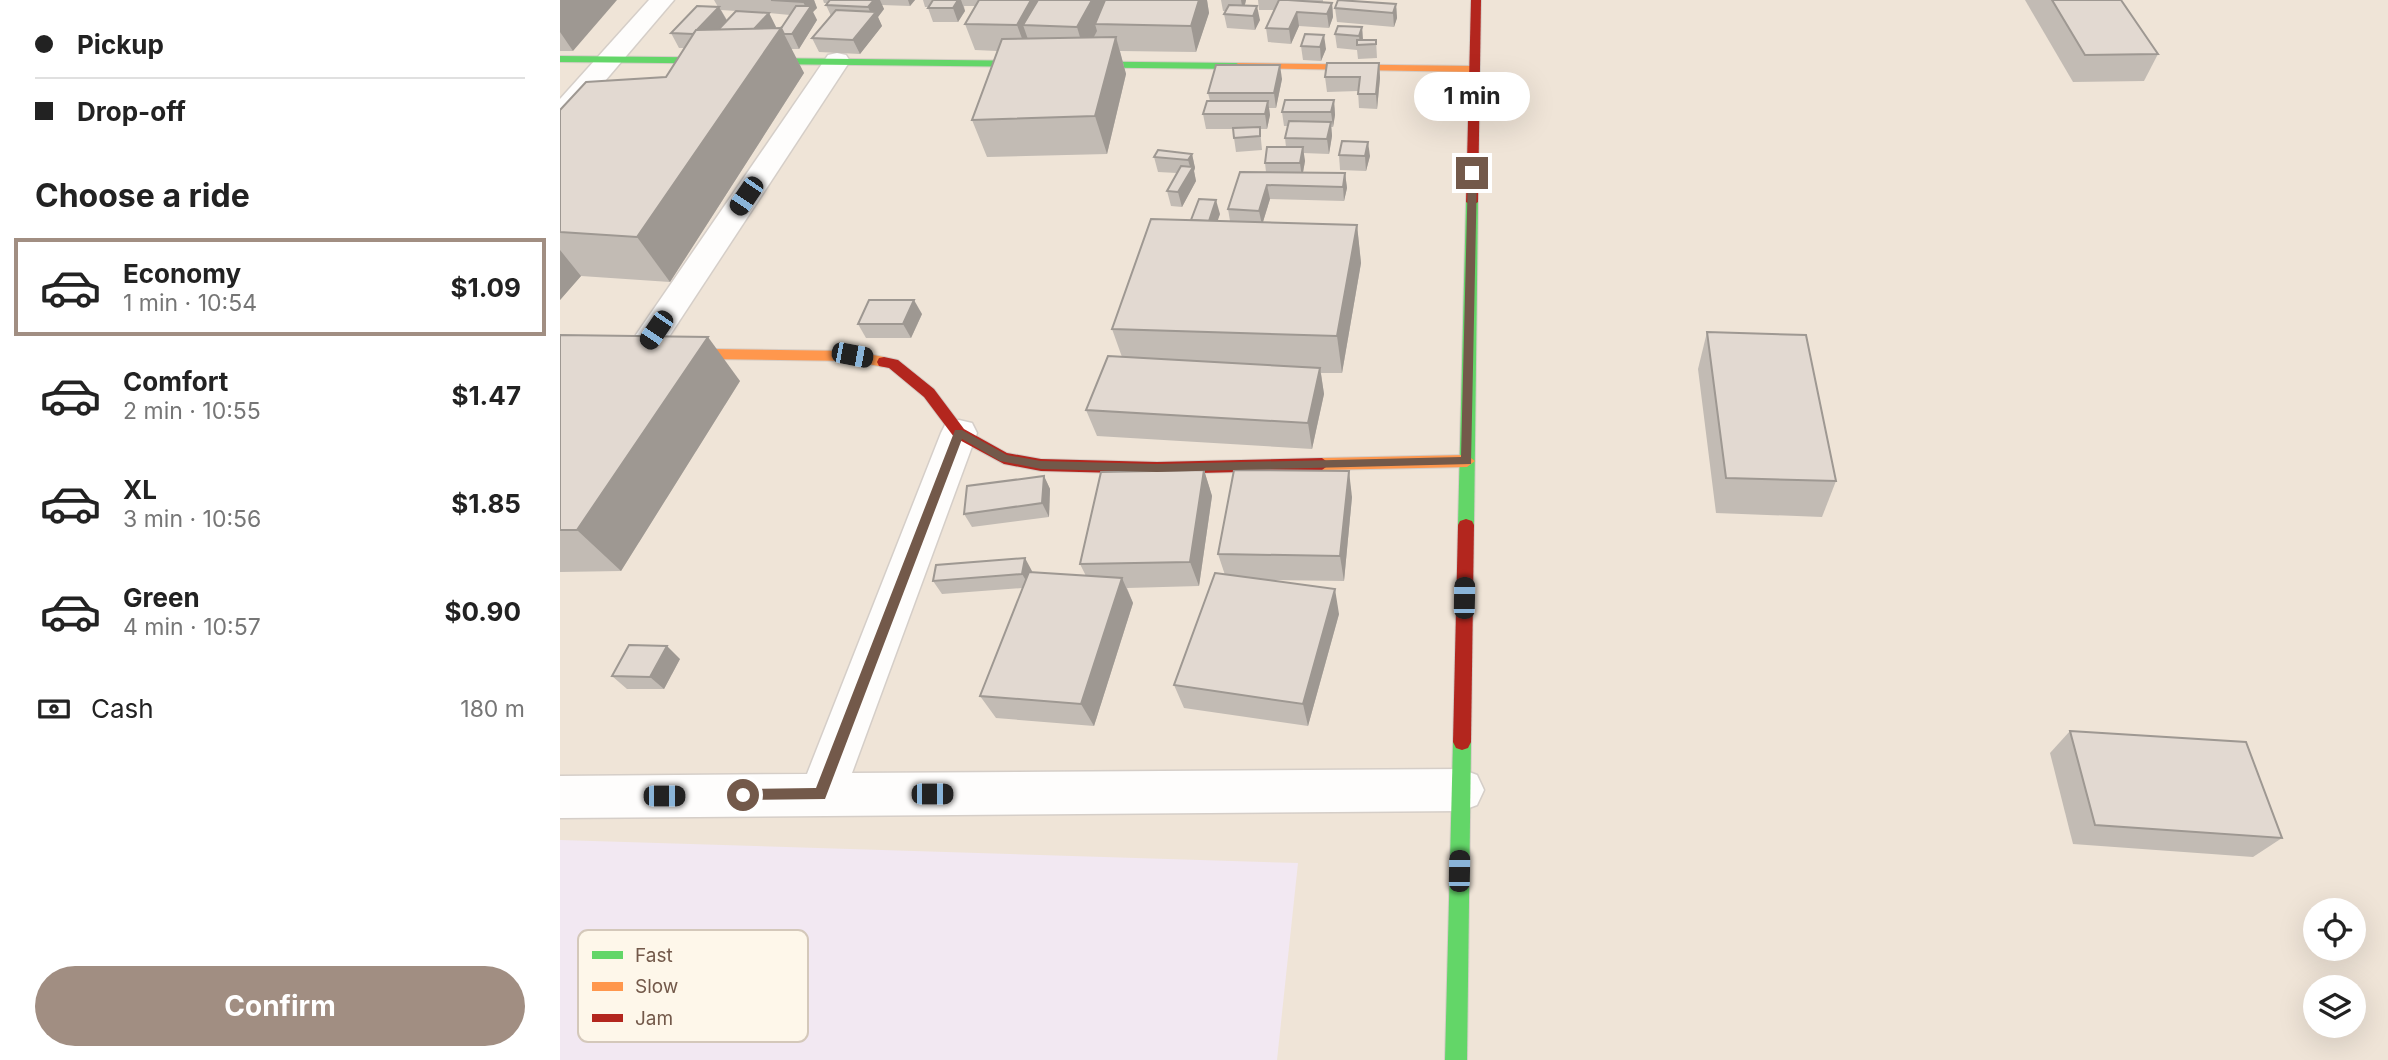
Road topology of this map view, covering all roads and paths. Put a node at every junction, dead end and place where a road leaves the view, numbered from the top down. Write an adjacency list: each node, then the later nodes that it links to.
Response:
1 (662, 0): 4 (street)
2 (1476, 0): 6 (street)
3 (560, 59): 4 (street)
4 (609, 59): 5 (street); 7 (street)
5 (837, 61): 6 (street); 9 (street)
6 (1474, 69): 11 (street)
7 (560, 116)
8 (560, 352): 9 (street)
9 (641, 353): 10 (street)
10 (959, 433): 11 (street); 13 (street)
11 (1467, 461): 12 (street)
12 (1461, 790): 13 (street); 15 (street)
13 (821, 795): 14 (street)
14 (560, 797)
15 (1456, 1060)

